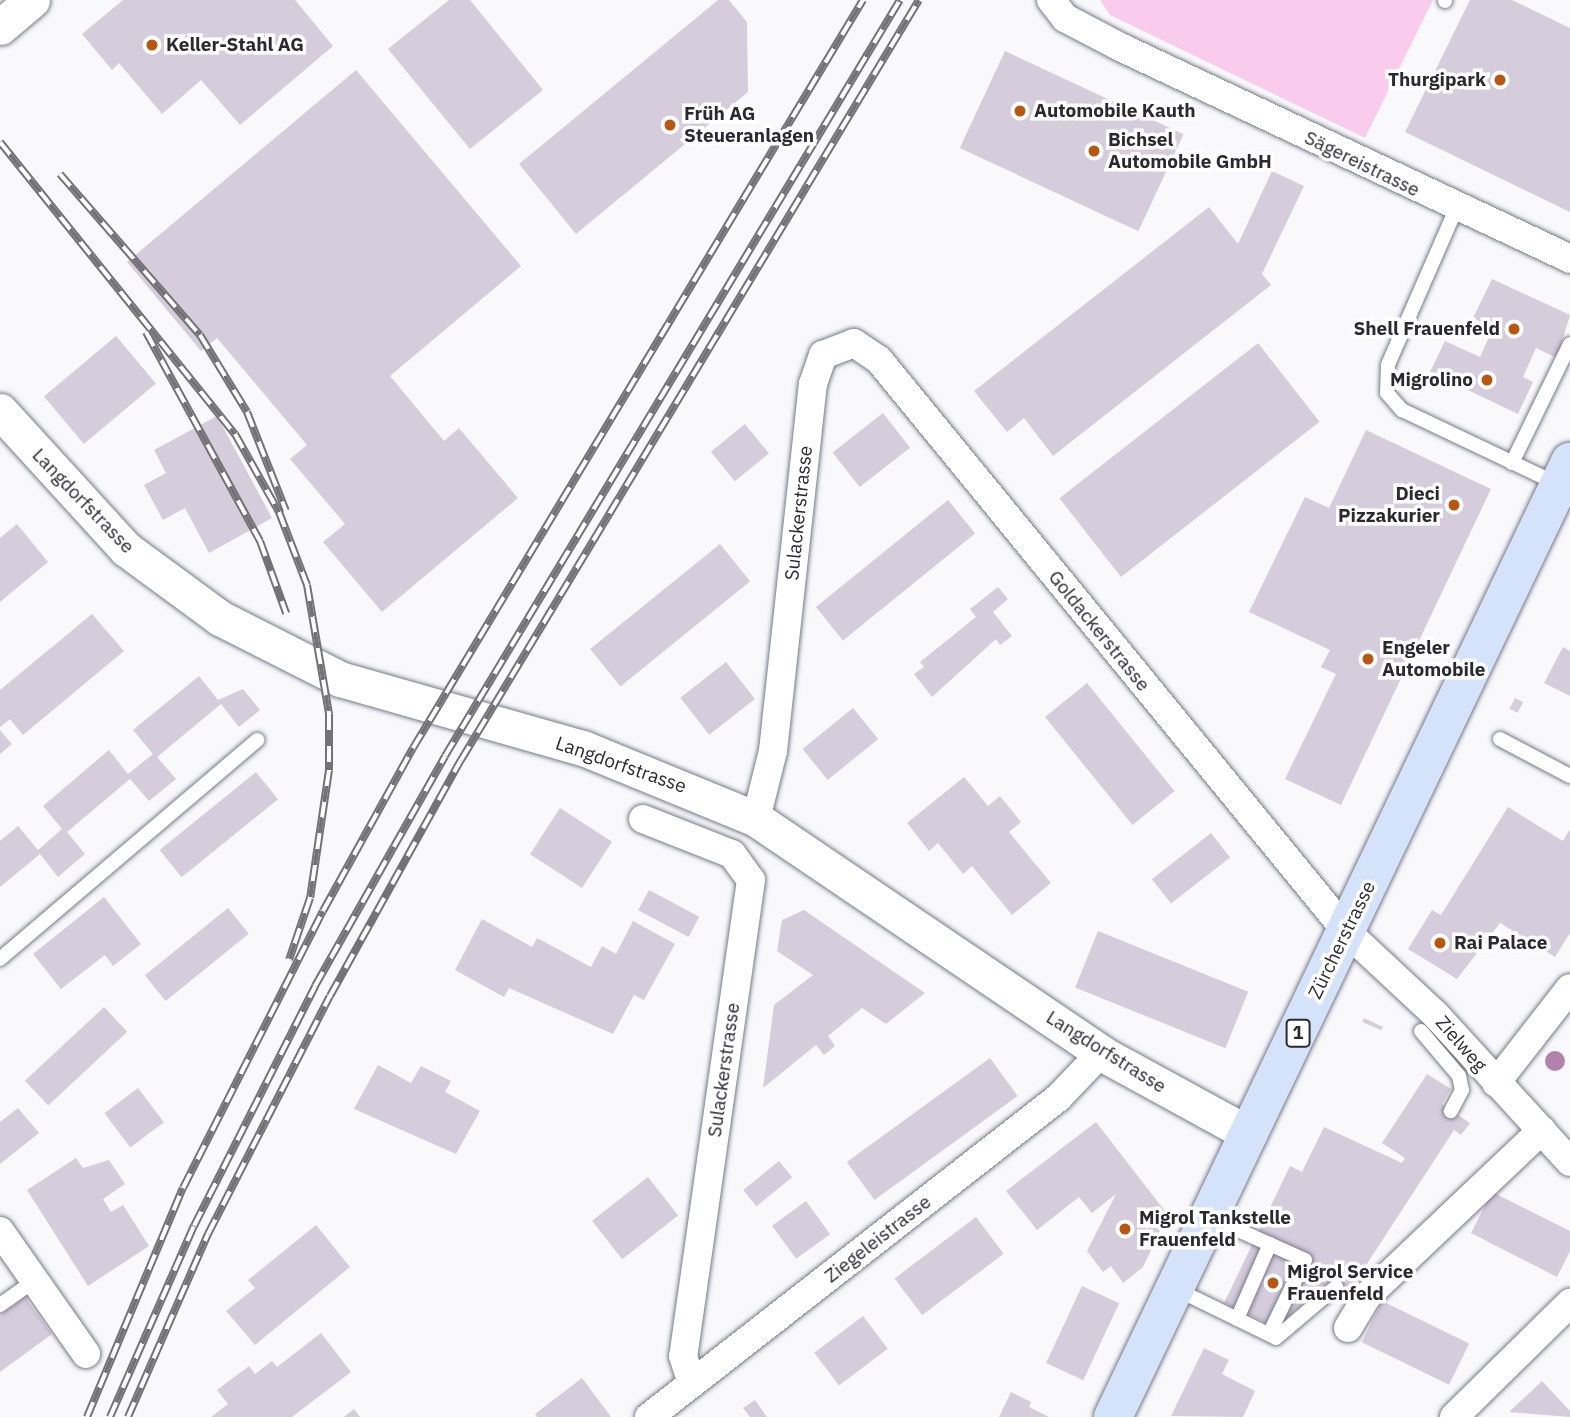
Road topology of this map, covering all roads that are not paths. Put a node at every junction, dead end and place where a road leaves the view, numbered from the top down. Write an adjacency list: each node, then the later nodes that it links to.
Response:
1 (32, 0): 3 (street)
2 (1051, 0): 4 (street, Sägereistrasse)
3 (0, 27)
4 (1456, 209): 5 (street, Sägereistrasse); 9 (lane)
5 (1570, 259)
6 (843, 344): 15 (street, Sulackerstrasse); 16 (street, Goldackerstrasse)
7 (1570, 344): 9 (lane)
8 (0, 411): 15 (street, Langdorfstrasse)
9 (1512, 463): 10 (lane)
10 (1564, 473): 16 (main road, Zürcherstrasse / 1)
11 (1500, 739): 13 (lane)
12 (257, 740): 17 (lane)
13 (1570, 776)
14 (643, 818): 38 (street, Sulackerstrasse)
15 (756, 819): 20 (street, Langdorfstrasse)
16 (1347, 932): 21 (street, Zielweg); 24 (main road, Zürcherstrasse / 1)
17 (0, 959)
18 (1570, 988): 21 (street)
19 (1421, 1031): 22 (lane)
20 (1101, 1053): 24 (street, Langdorfstrasse); 38 (street, Ziegeleistrasse)
21 (1496, 1083): 23 (street, Zielweg)
22 (1451, 1111)
23 (1542, 1130): 25 (street, Zielweg); 35 (street)
24 (1249, 1134): 26 (main road, Zürcherstrasse / 1)
25 (1570, 1162)
26 (1209, 1217): 28 (lane); 31 (main road, Zürcherstrasse / 1)
27 (0, 1231): 29 (street)
28 (1270, 1244): 34 (lane); 36 (lane)
29 (34, 1281): 33 (lane); 37 (street)
30 (1336, 1287): 36 (lane)
31 (1175, 1289): 34 (lane); 40 (main road, Zürcherstrasse / 1)
32 (1570, 1303): 41 (street)
33 (0, 1305)
34 (1237, 1319): 36 (lane)
35 (1348, 1328)
36 (1269, 1334)
37 (86, 1354)
38 (692, 1384): 39 (street, Ziegeleistrasse)
39 (649, 1417)
40 (1113, 1417)
41 (1454, 1417)

